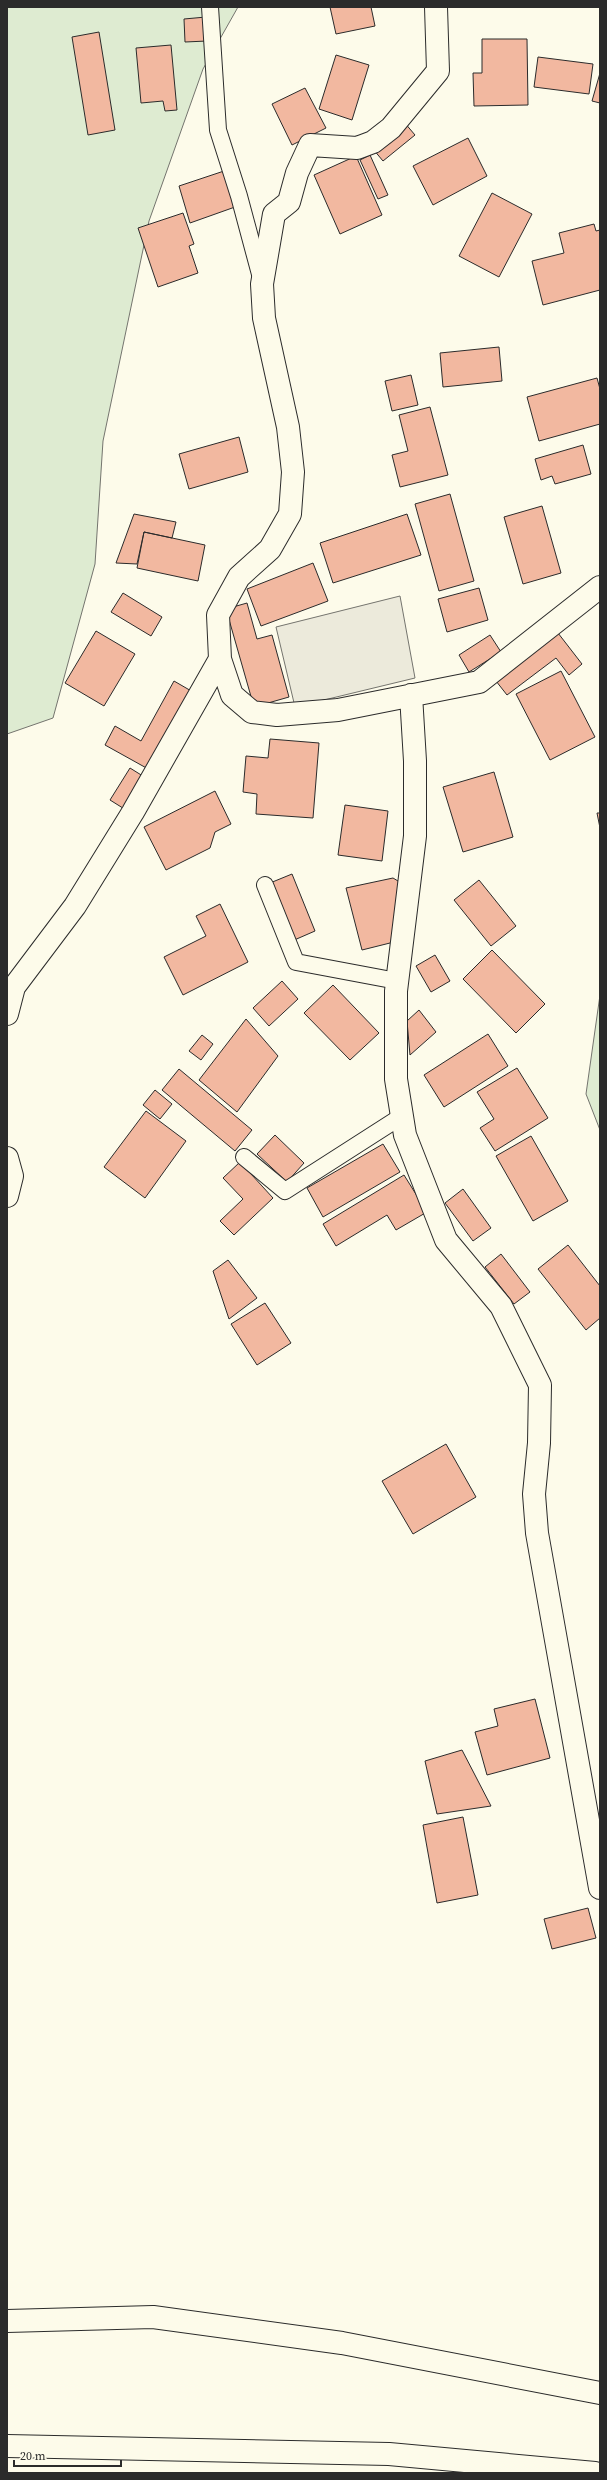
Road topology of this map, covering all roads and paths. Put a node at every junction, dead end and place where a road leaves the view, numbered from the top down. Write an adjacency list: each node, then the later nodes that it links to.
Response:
1 (210, 7): 3 (lane)
2 (436, 7): 3 (street)
3 (262, 284): 5 (street)
4 (600, 587): 6 (street)
5 (220, 659): 6 (street); 9 (street)
6 (412, 695): 8 (street)
7 (265, 885): 8 (lane)
8 (397, 981): 10 (street)
9 (7, 1014)
10 (402, 1116): 11 (lane); 14 (street)
11 (244, 1157)
12 (7, 1158): 13 (street)
13 (7, 1196)
14 (600, 1888)
15 (7, 2321): 16 (street)
16 (600, 2393)
17 (7, 2446): 18 (street)
18 (594, 2473)

